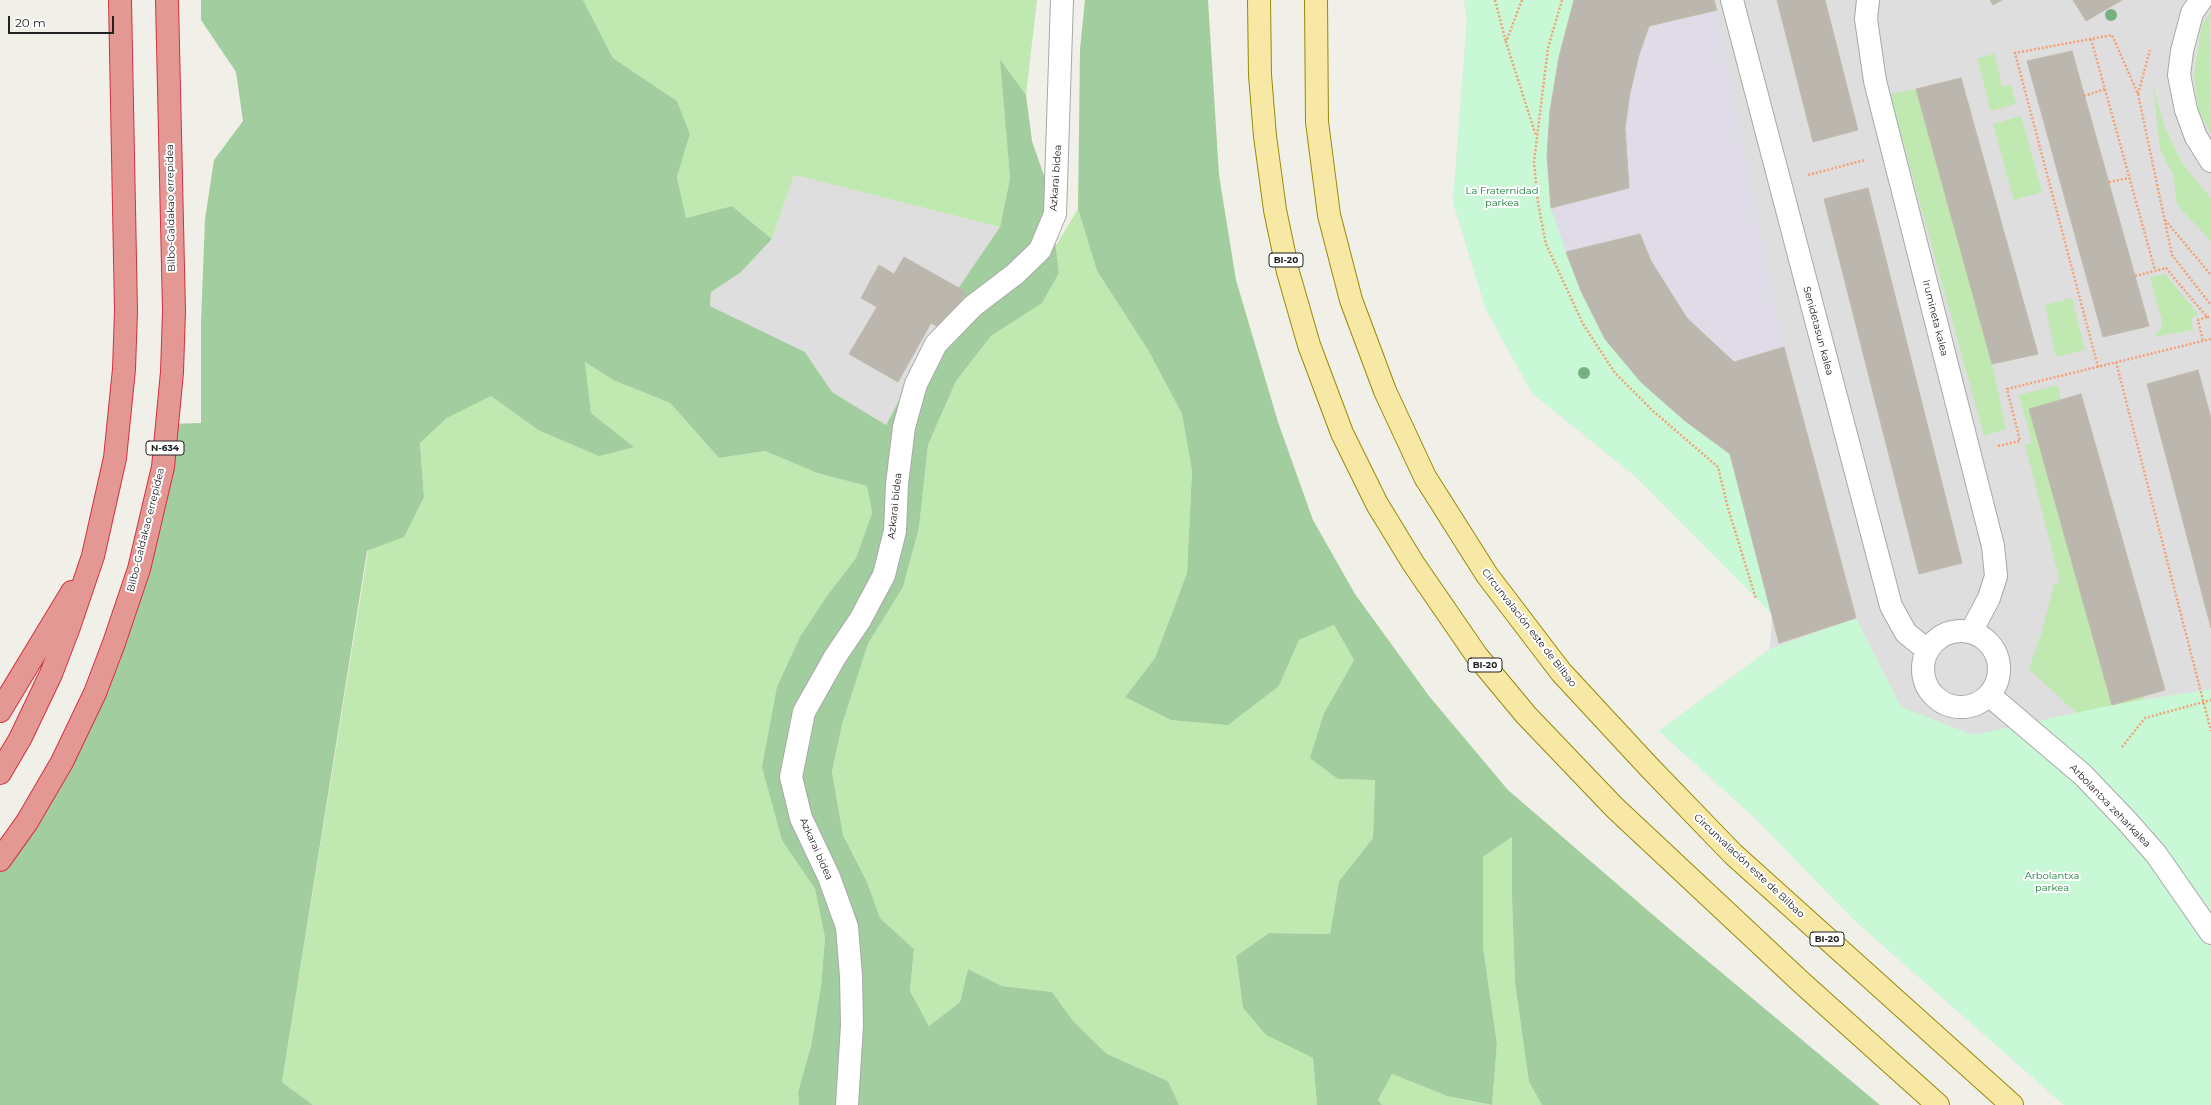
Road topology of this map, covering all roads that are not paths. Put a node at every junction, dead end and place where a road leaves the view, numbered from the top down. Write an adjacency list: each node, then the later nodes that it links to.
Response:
1 (120, 0): 12 (highway)
2 (167, 0): 18 (highway, Bilbo-Galdakao errepidea / N-634)
3 (1062, 0): 20 (street, Azkarai bidea)
4 (1258, 0): 21 (main road, BI-20)
5 (1316, 0): 10 (main road, Circunvalación este de Bilbao / BI-20)
6 (1320, 0): 10 (main road)
7 (1732, 0): 14 (street, Senidetasun kalea)
8 (1868, 0): 13 (street, Irumineta kalea)
9 (2201, 0): 11 (street)
10 (1316, 42): 22 (main road, Circunvalación este de Bilbao / BI-20)
11 (2211, 161)
12 (93, 556): 16 (highway); 17 (highway)
13 (1971, 632): 14 (street); 15 (street)
14 (1927, 650): 15 (street)
15 (1989, 695): 19 (street, Arbolantxa zeharkalea)
16 (0, 711)
17 (0, 773)
18 (0, 860)
19 (2211, 933)
20 (847, 1105)
21 (1938, 1105)
22 (2012, 1105)

